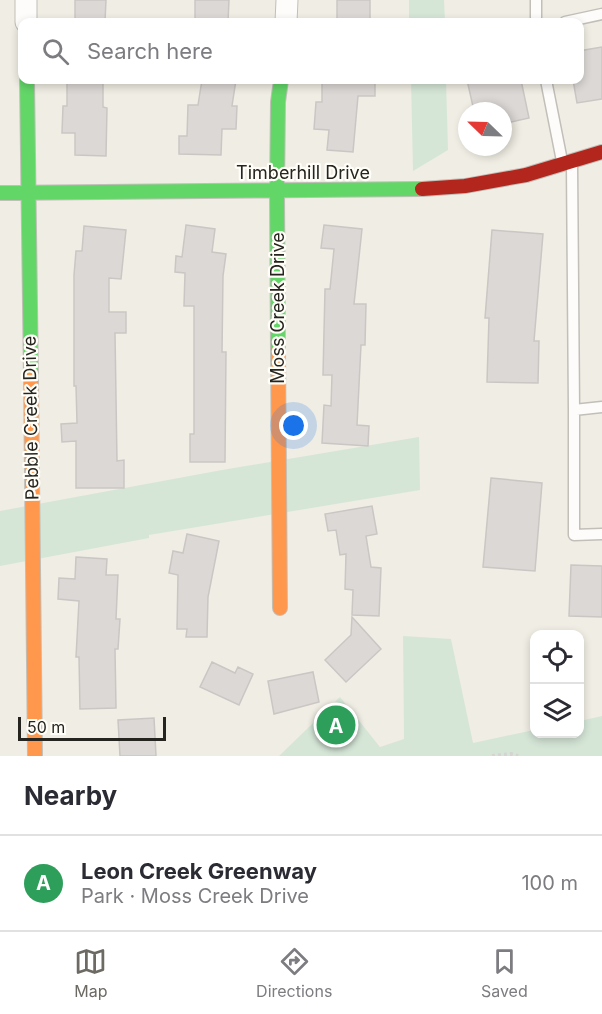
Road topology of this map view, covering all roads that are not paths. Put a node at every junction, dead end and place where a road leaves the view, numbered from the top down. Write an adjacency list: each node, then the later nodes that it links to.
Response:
1 (26, 0): 5 (street)
2 (287, 0): 6 (street)
3 (536, 0): 7 (lane)
4 (602, 14): 8 (lane)
5 (26, 18)
6 (286, 18)
7 (536, 18)
8 (584, 18)
9 (27, 84): 15 (street, Pebble Creek Drive)
10 (280, 84): 14 (street, Moss Creek Drive)
11 (547, 84): 13 (lane)
12 (602, 152): 13 (street, Timberhill Drive)
13 (567, 163): 14 (street, Timberhill Drive); 18 (lane)
14 (277, 190): 15 (street, Timberhill Drive); 20 (street, Moss Creek Drive)
15 (28, 192): 16 (street, Timberhill Drive); 21 (street, Pebble Creek Drive)
16 (0, 193)
17 (602, 407): 18 (lane)
18 (574, 410): 19 (lane)
19 (602, 534)
20 (280, 608)
21 (35, 756)

